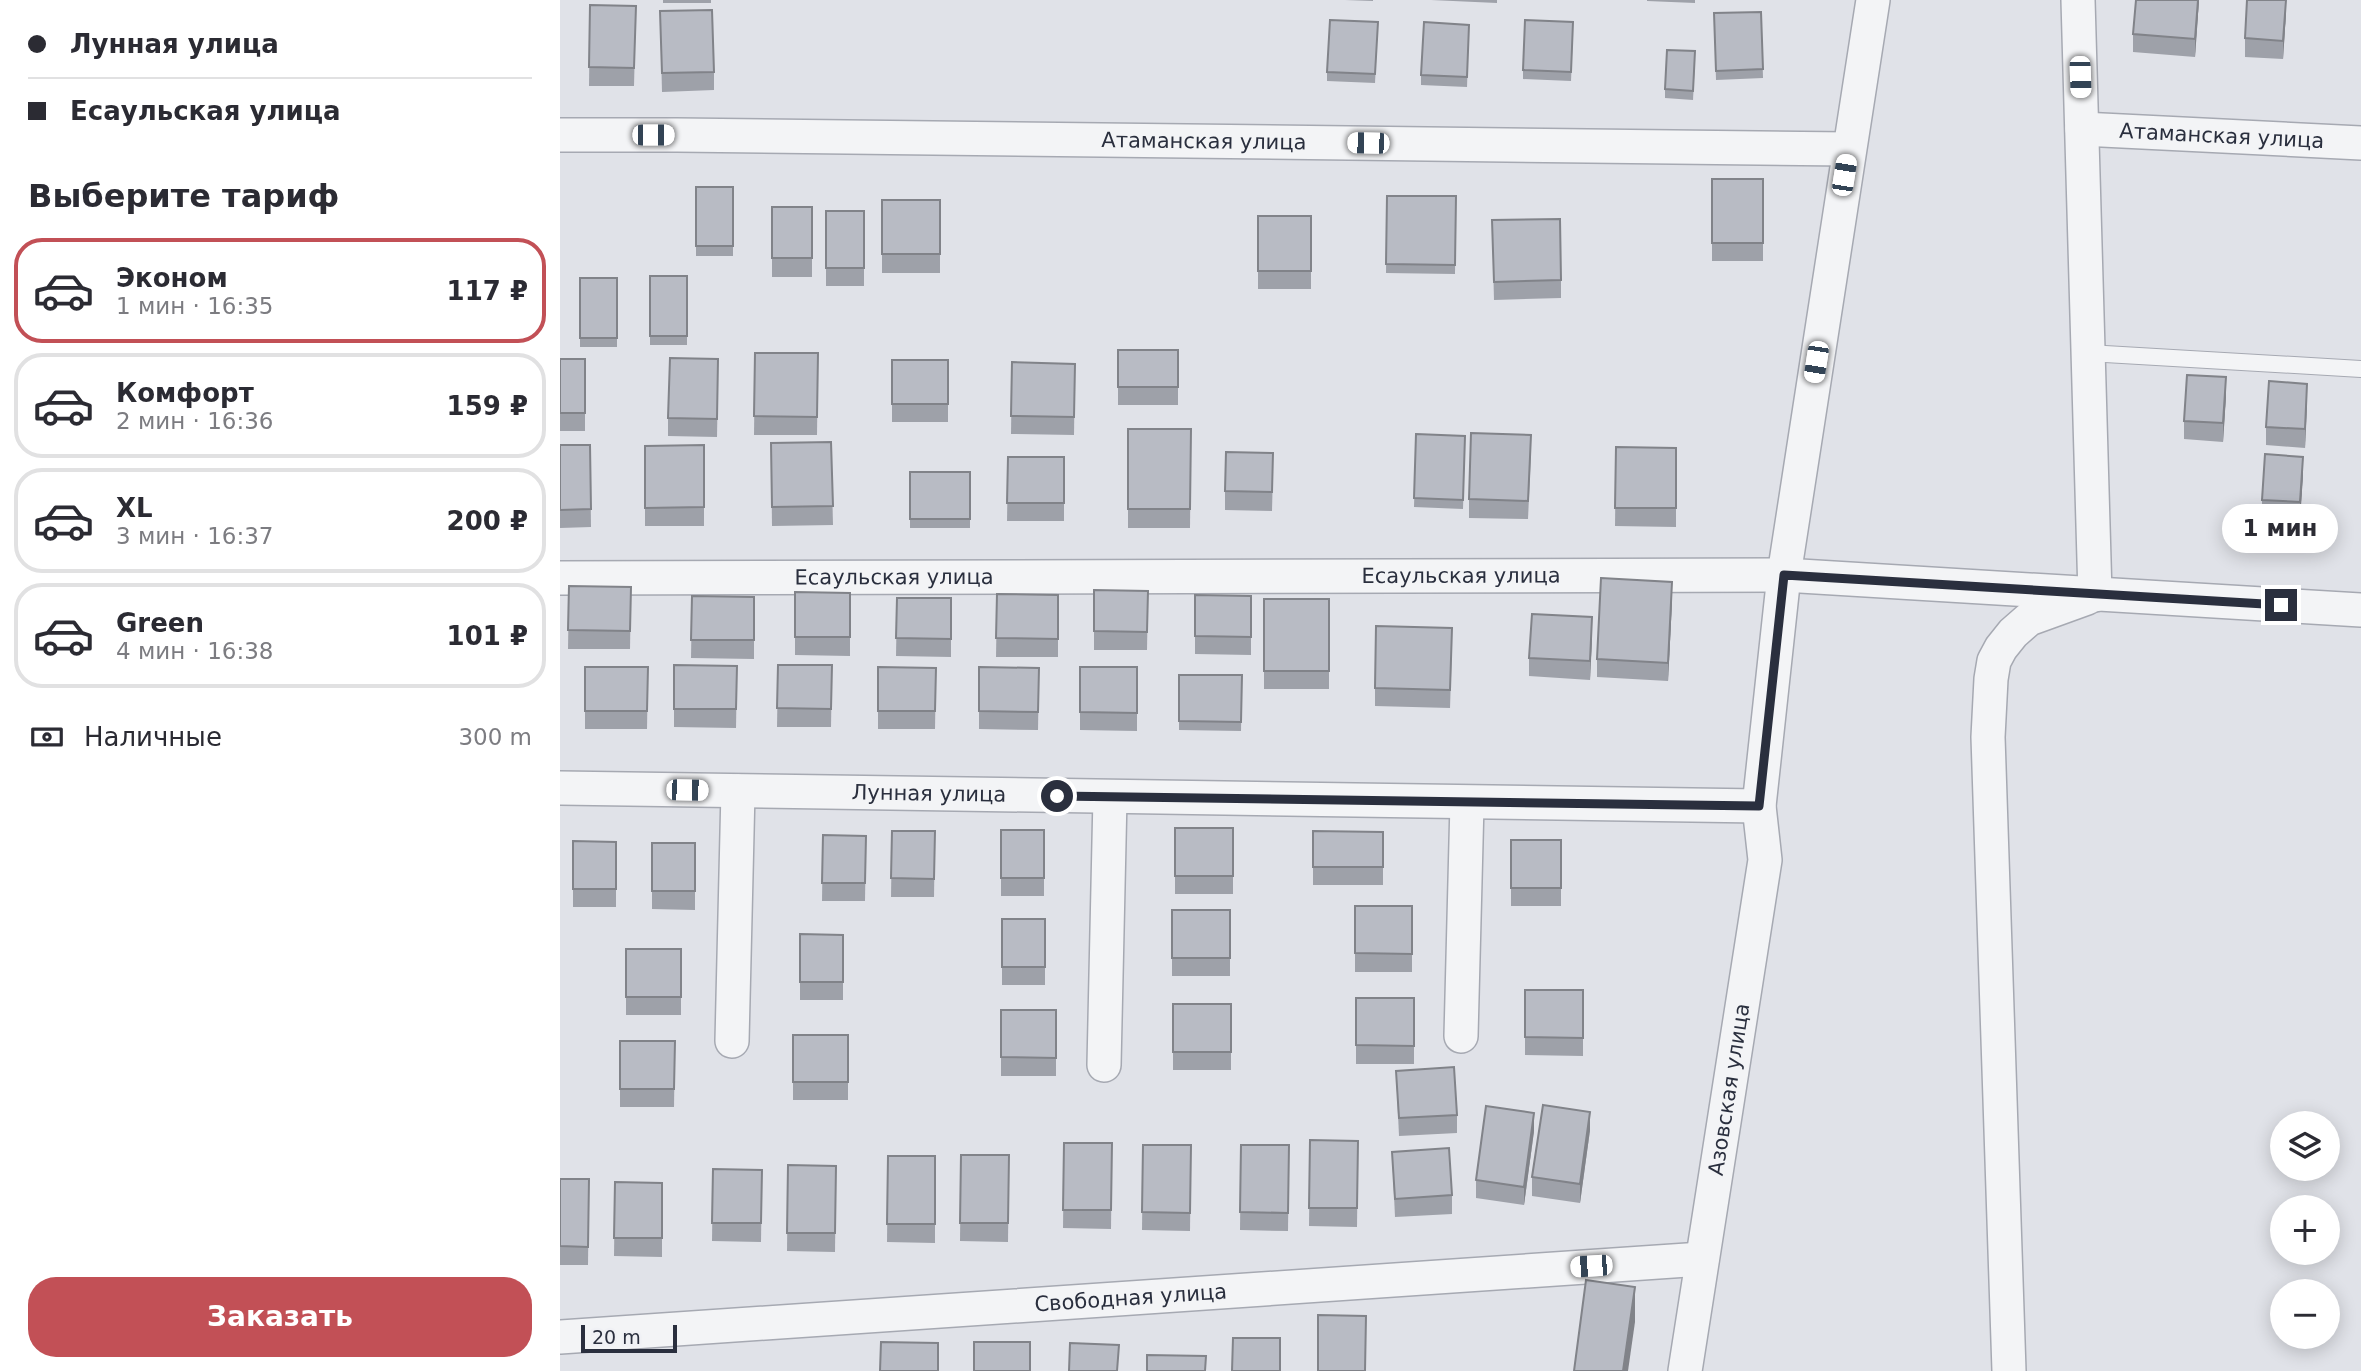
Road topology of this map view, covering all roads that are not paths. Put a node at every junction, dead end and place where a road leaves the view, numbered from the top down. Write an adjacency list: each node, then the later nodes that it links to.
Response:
1 (1873, 0): 6 (street, Азовская улица)
2 (2078, 0): 3 (street)
3 (2082, 129): 5 (street, Атаманская улица); 7 (street)
4 (560, 135): 6 (street, Атаманская улица)
5 (2361, 143)
6 (1849, 149): 9 (street, Азовская улица)
7 (2088, 353): 8 (lane); 11 (street)
8 (2361, 369)
9 (1784, 575): 10 (street, Есаульская улица); 11 (street, Есаульская улица); 17 (street, Азовская улица)
10 (560, 578)
11 (2095, 595): 12 (street, Есаульская улица); 24 (street)
12 (2361, 610)
13 (560, 788): 14 (street, Лунная улица)
14 (738, 791): 15 (street, Лунная улица); 19 (street)
15 (1110, 797): 16 (street, Лунная улица); 20 (street)
16 (1467, 803): 17 (street, Лунная улица); 18 (street)
17 (1759, 806): 21 (street, Азовская улица)
18 (1461, 1036)
19 (732, 1041)
20 (1104, 1065)
21 (1702, 1259): 22 (street, Свободная улица); 23 (street, Азовская улица)
22 (560, 1337)
23 (1685, 1371)
24 (2009, 1371)

